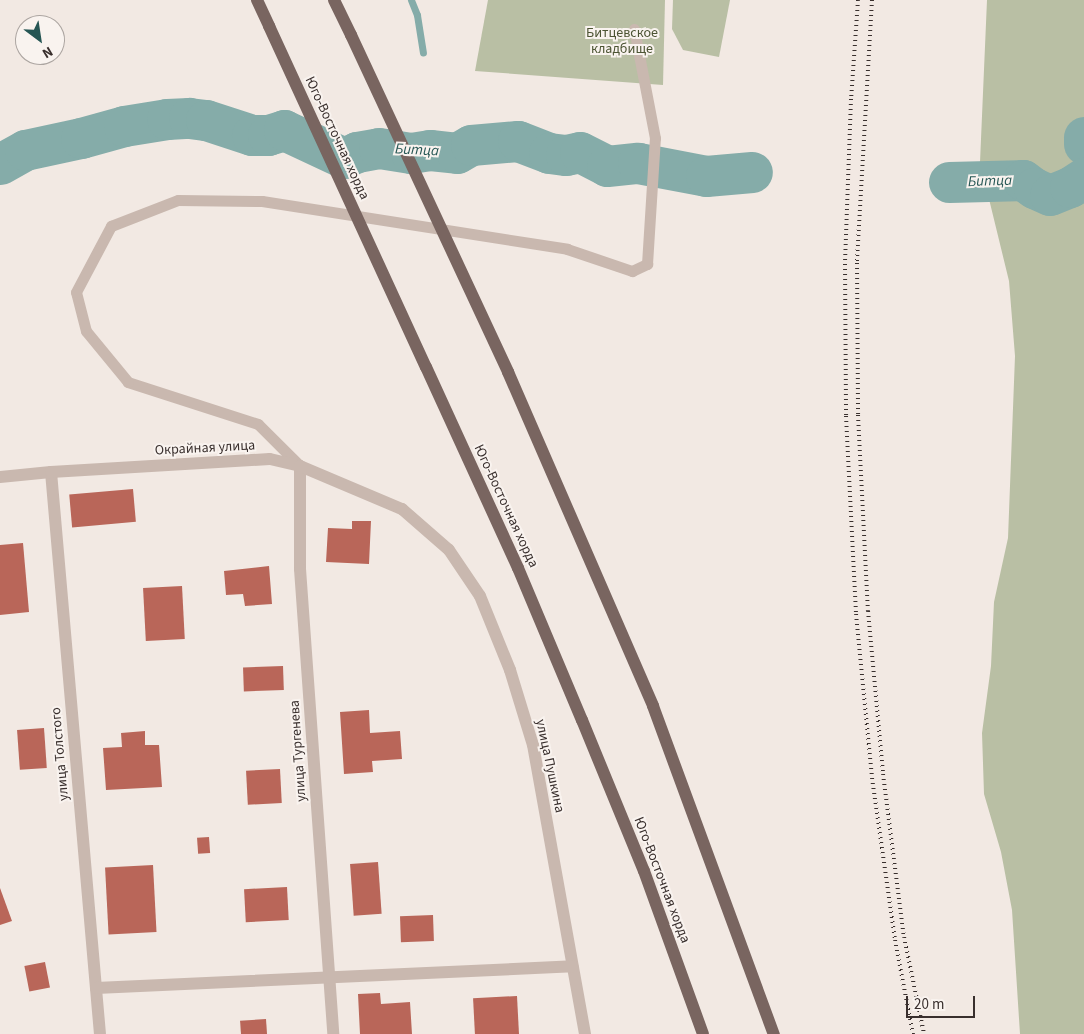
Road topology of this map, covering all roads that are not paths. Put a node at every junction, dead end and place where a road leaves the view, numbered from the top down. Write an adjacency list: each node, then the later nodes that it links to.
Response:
1 (257, 0): 14 (main road, Юго-Восточная хорда, bridge)
2 (334, 0): 15 (main road, bridge)
3 (634, 29): 4 (lane)
4 (300, 466): 5 (street, Окрайная улица); 7 (street, Окрайная улица); 9 (street, улица Тургенева)
5 (51, 472): 6 (street, Окрайная улица); 10 (street, улица Толстого)
6 (0, 477)
7 (402, 509): 8 (street, улица Пушкина)
8 (572, 966): 9 (street); 13 (street, улица Пушкина)
9 (329, 977): 10 (street); 12 (street, улица Тургенева)
10 (96, 988): 11 (street, улица Толстого)
11 (100, 1034)
12 (333, 1034)
13 (585, 1034)
14 (703, 1034)
15 (774, 1034)

